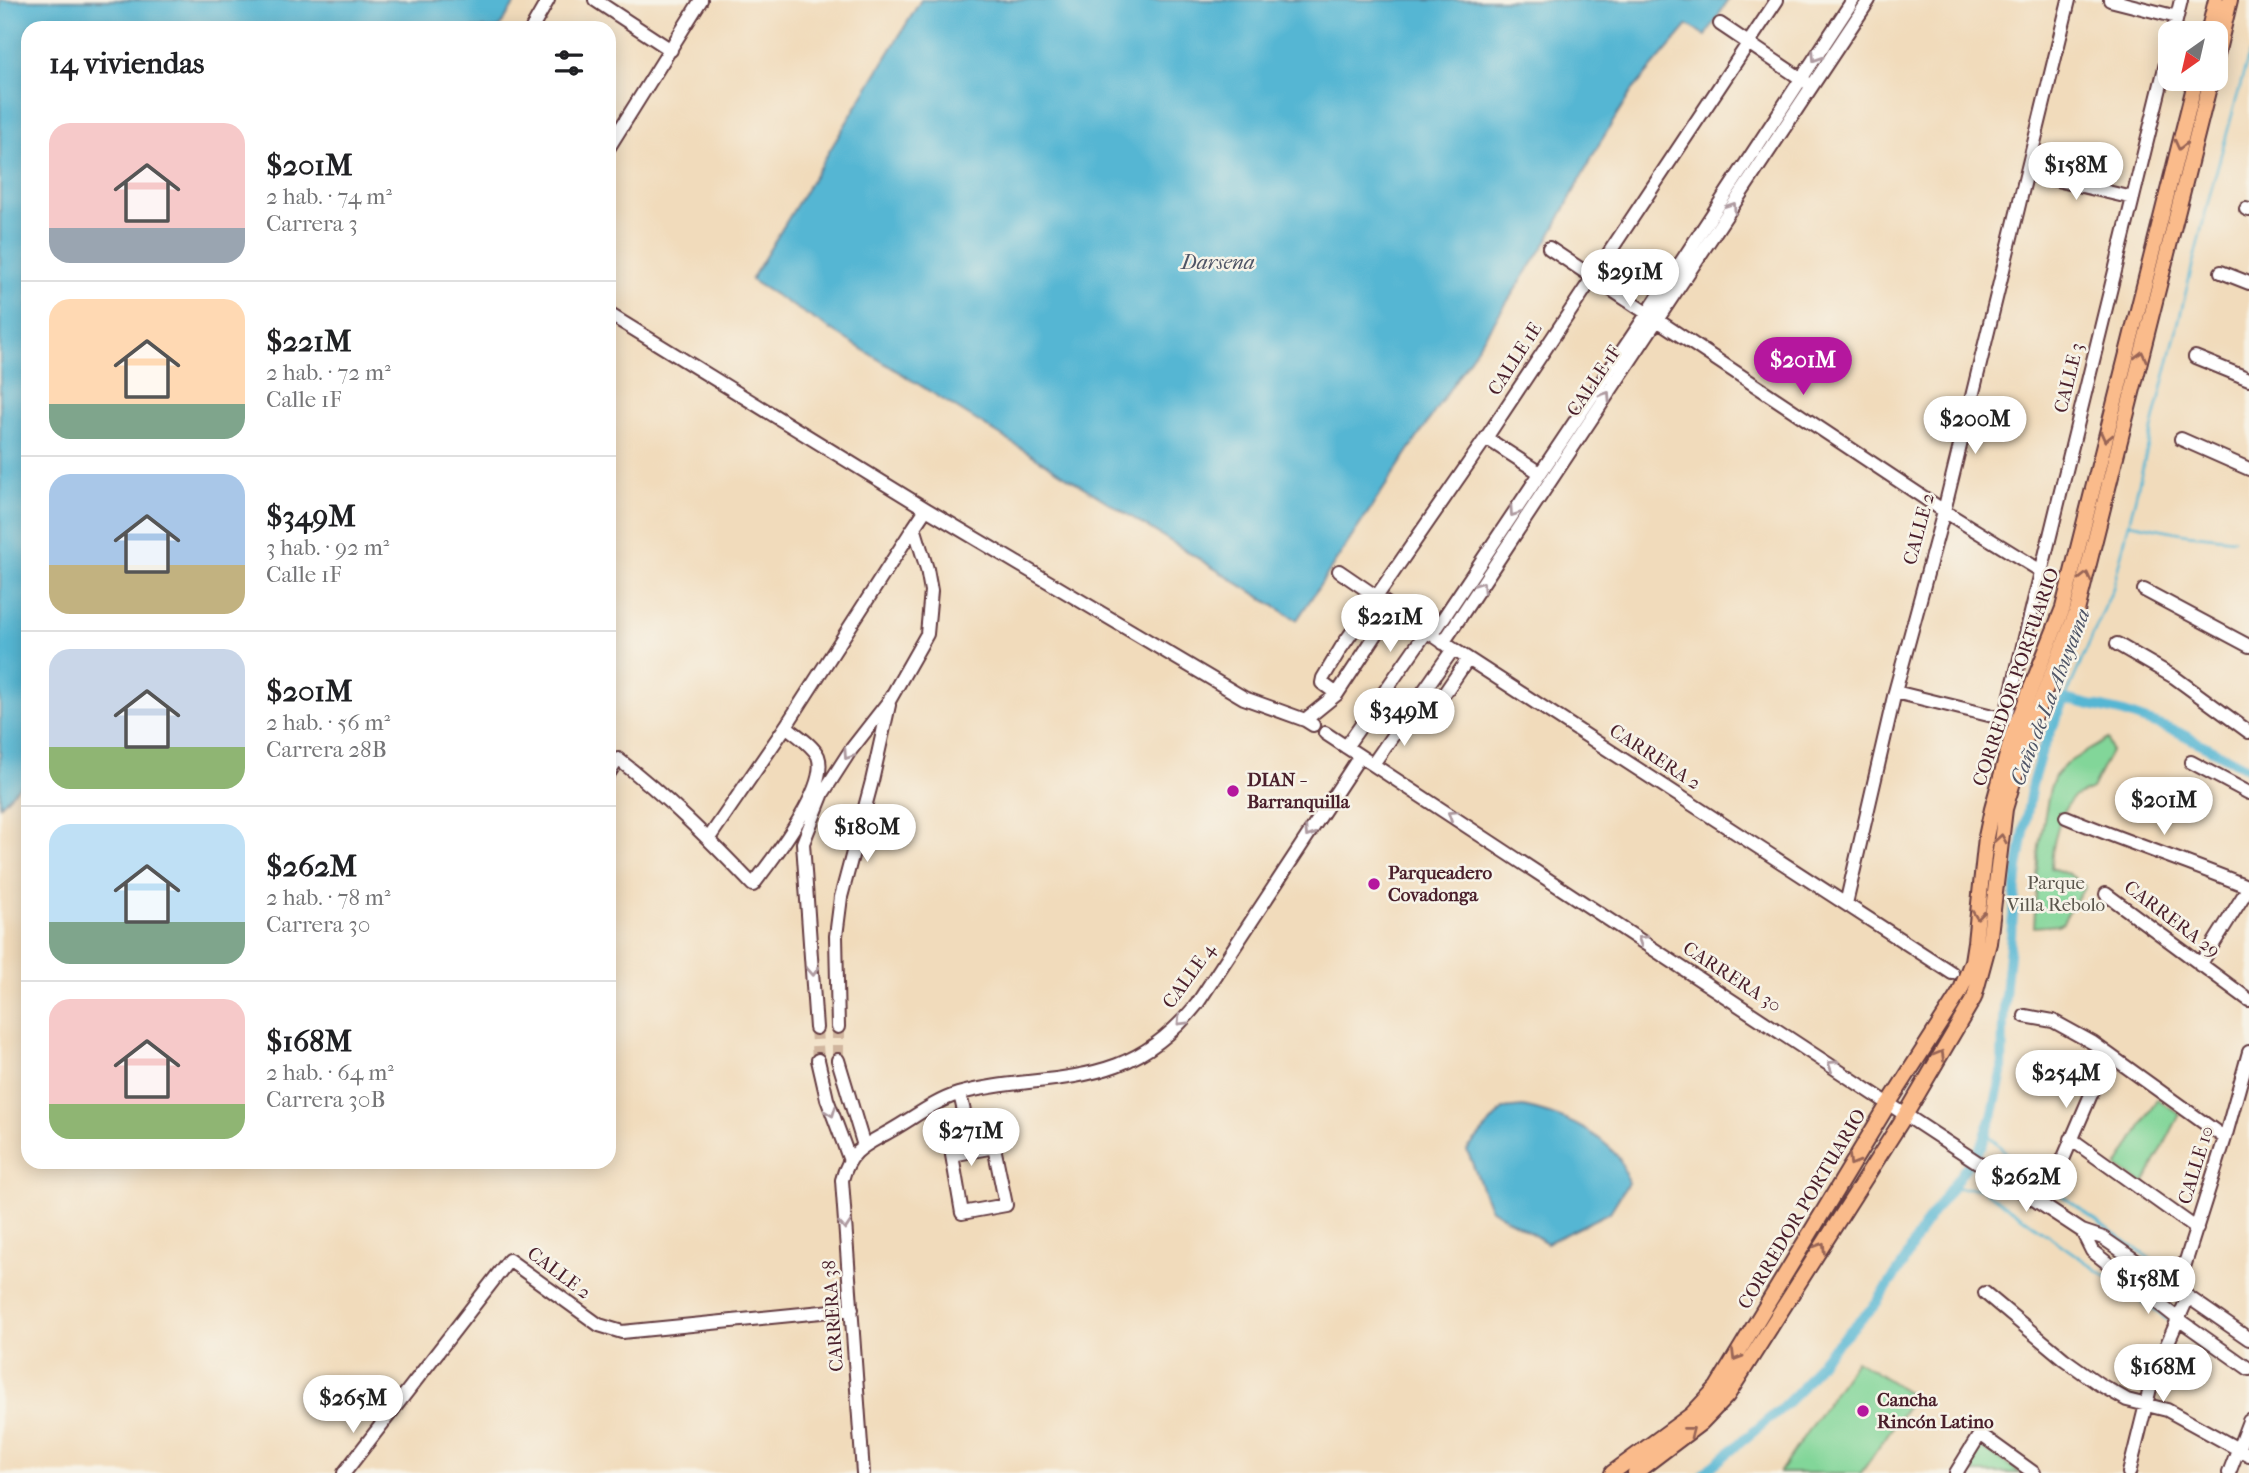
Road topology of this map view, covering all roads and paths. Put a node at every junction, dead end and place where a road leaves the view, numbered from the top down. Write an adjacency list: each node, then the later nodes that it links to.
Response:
1 (548, 0): 13 (street)
2 (595, 0): 19 (street)
3 (701, 0): 19 (street)
4 (1777, 0): 18 (street, CALLE 1E)
5 (1853, 0): 20 (street, CALLE 1F, one-way to 20)
6 (1869, 0): 20 (street, CALLE 1F)
7 (2069, 0): 25 (street, CALLE 2)
8 (2110, 0): 12 (street)
9 (2181, 0): 12 (street)
10 (2216, 0): 15 (main road)
11 (2230, 0): 16 (main road)
12 (2177, 17): 14 (street)
13 (536, 21)
14 (2176, 21)
15 (2210, 21)
16 (2225, 21)
17 (1720, 24): 18 (street)
18 (1748, 43): 20 (street); 29 (street, CALLE 1E)
19 (671, 50): 24 (street)
20 (1807, 82): 31 (street, CALLE 1F)
21 (2159, 91): 26 (street, CALLE 3)
22 (2193, 91): 59 (main road, CORREDOR PORTUARIO, one-way to 59)
23 (2208, 91): 59 (main road, CORREDOR PORTUARIO, one-way to 23)
24 (616, 136)
25 (2026, 173): 26 (street); 41 (street, CALLE 2)
26 (2133, 198): 44 (street, CALLE 3)
27 (1549, 248): 29 (street)
28 (2221, 272): 30 (street)
29 (1592, 277): 31 (street); 35 (street, CALLE 1E)
30 (2249, 282)
31 (1652, 317): 37 (street, CALLE 1F); 41 (street)
32 (616, 318): 40 (street)
33 (2195, 357): 34 (street)
34 (2249, 379)
35 (1486, 438): 39 (street); 46 (street, CALLE 1E)
36 (2181, 439): 38 (street)
37 (1557, 459): 39 (street, CALLE 1F); 48 (street, CALLE 1F, one-way to 37)
38 (2249, 469)
39 (1540, 473): 48 (street, CALLE 1F, one-way to 48)
40 (926, 509): 42 (street); 53 (street)
41 (1944, 511): 44 (street); 52 (street, CALLE 2)
42 (914, 527): 54 (street); 58 (street)
43 (1339, 571): 46 (street, CARRERA 2)
44 (2041, 571): 59 (street, CALLE 3)
45 (2144, 590): 50 (street)
46 (1376, 597): 47 (street, CARRERA 2); 53 (street, CALLE 1E)
47 (1393, 609): 48 (street, CARRERA 2); 53 (street)
48 (1439, 640): 51 (street, CARRERA 2); 55 (street, CALLE 1F); 57 (street, CALLE 1F)
49 (2117, 644): 60 (street)
50 (2249, 646)
51 (1468, 659): 56 (street); 72 (street, CARRERA 2)
52 (1895, 692): 59 (street); 72 (street, CALLE 2)
53 (1337, 694)
54 (889, 701): 77 (street); 78 (street, one-way to 78)
55 (1375, 704): 57 (street); 62 (street, CALLE 1F)
56 (1429, 716)
57 (1401, 722): 66 (street, CALLE 1F)
58 (786, 726): 69 (street); 69 (street)
59 (2016, 726): 84 (main road, CORREDOR PORTUARIO, one-way to 84); 85 (main road, CORREDOR PORTUARIO, one-way to 59)
60 (2249, 732)
61 (1325, 733): 62 (street, CARRERA 30)
62 (1346, 747): 63 (street, CARRERA 30)
63 (1360, 756): 66 (street, CARRERA 30); 83 (street, CALLE 4, one-way to 83)
64 (616, 762): 69 (street)
65 (2191, 762): 67 (street)
66 (1373, 764): 84 (street, CARRERA 30, one-way to 66)
67 (2249, 793)
68 (2066, 817): 70 (street)
69 (709, 838)
70 (2249, 887): 73 (street)
71 (2106, 894): 73 (street, CARRERA 29)
72 (1846, 904): 74 (street, CARRERA 2)
73 (2200, 965): 75 (street, CARRERA 29)
74 (1952, 973)
75 (2249, 1000)
76 (2025, 1016): 80 (street)
77 (838, 1027)
78 (816, 1028)
79 (2249, 1052): 86 (street, CALLE 10)
80 (2108, 1055): 86 (street); 87 (street)
81 (818, 1060): 90 (street, one-way to 90)
82 (838, 1060): 88 (street)
83 (960, 1094): 88 (street, CALLE 4); 89 (street)
84 (1889, 1103): 85 (street, CARRERA 30); 106 (main road, CORREDOR PORTUARIO, one-way to 106)
85 (1906, 1114): 93 (street, CARRERA 30); 107 (main road, CORREDOR PORTUARIO, one-way to 85)
86 (2225, 1138): 92 (street, CALLE 10)
87 (2071, 1139): 91 (street); 92 (street)
88 (864, 1146): 90 (street, CALLE 4)
89 (973, 1151): 89 (street)
90 (849, 1158): 97 (street, CARRERA 38, one-way to 97)
91 (2056, 1178)
92 (2197, 1229): 94 (street, CALLE 10)
93 (2082, 1231): 94 (street, CARRERA 30); 98 (street, CARRERA 30)
94 (2177, 1289): 96 (street, CARRERA 30)
95 (1985, 1293): 101 (street)
96 (2188, 1297): 98 (street); 99 (street, CARRERA 30)
97 (852, 1309): 104 (street, CALLE 2); 105 (street, CARRERA 38)
98 (2176, 1323): 100 (street, CARRERA 30); 101 (street)
99 (2249, 1339)
100 (2249, 1369)
101 (2146, 1403): 103 (street); 110 (street)
102 (2249, 1422): 103 (street)
103 (2244, 1452): 111 (street)
104 (344, 1473)
105 (863, 1473)
106 (1612, 1473)
107 (1635, 1473)
108 (1956, 1473): 109 (street)
109 (2034, 1473)
110 (2129, 1473)
111 (2229, 1473)

